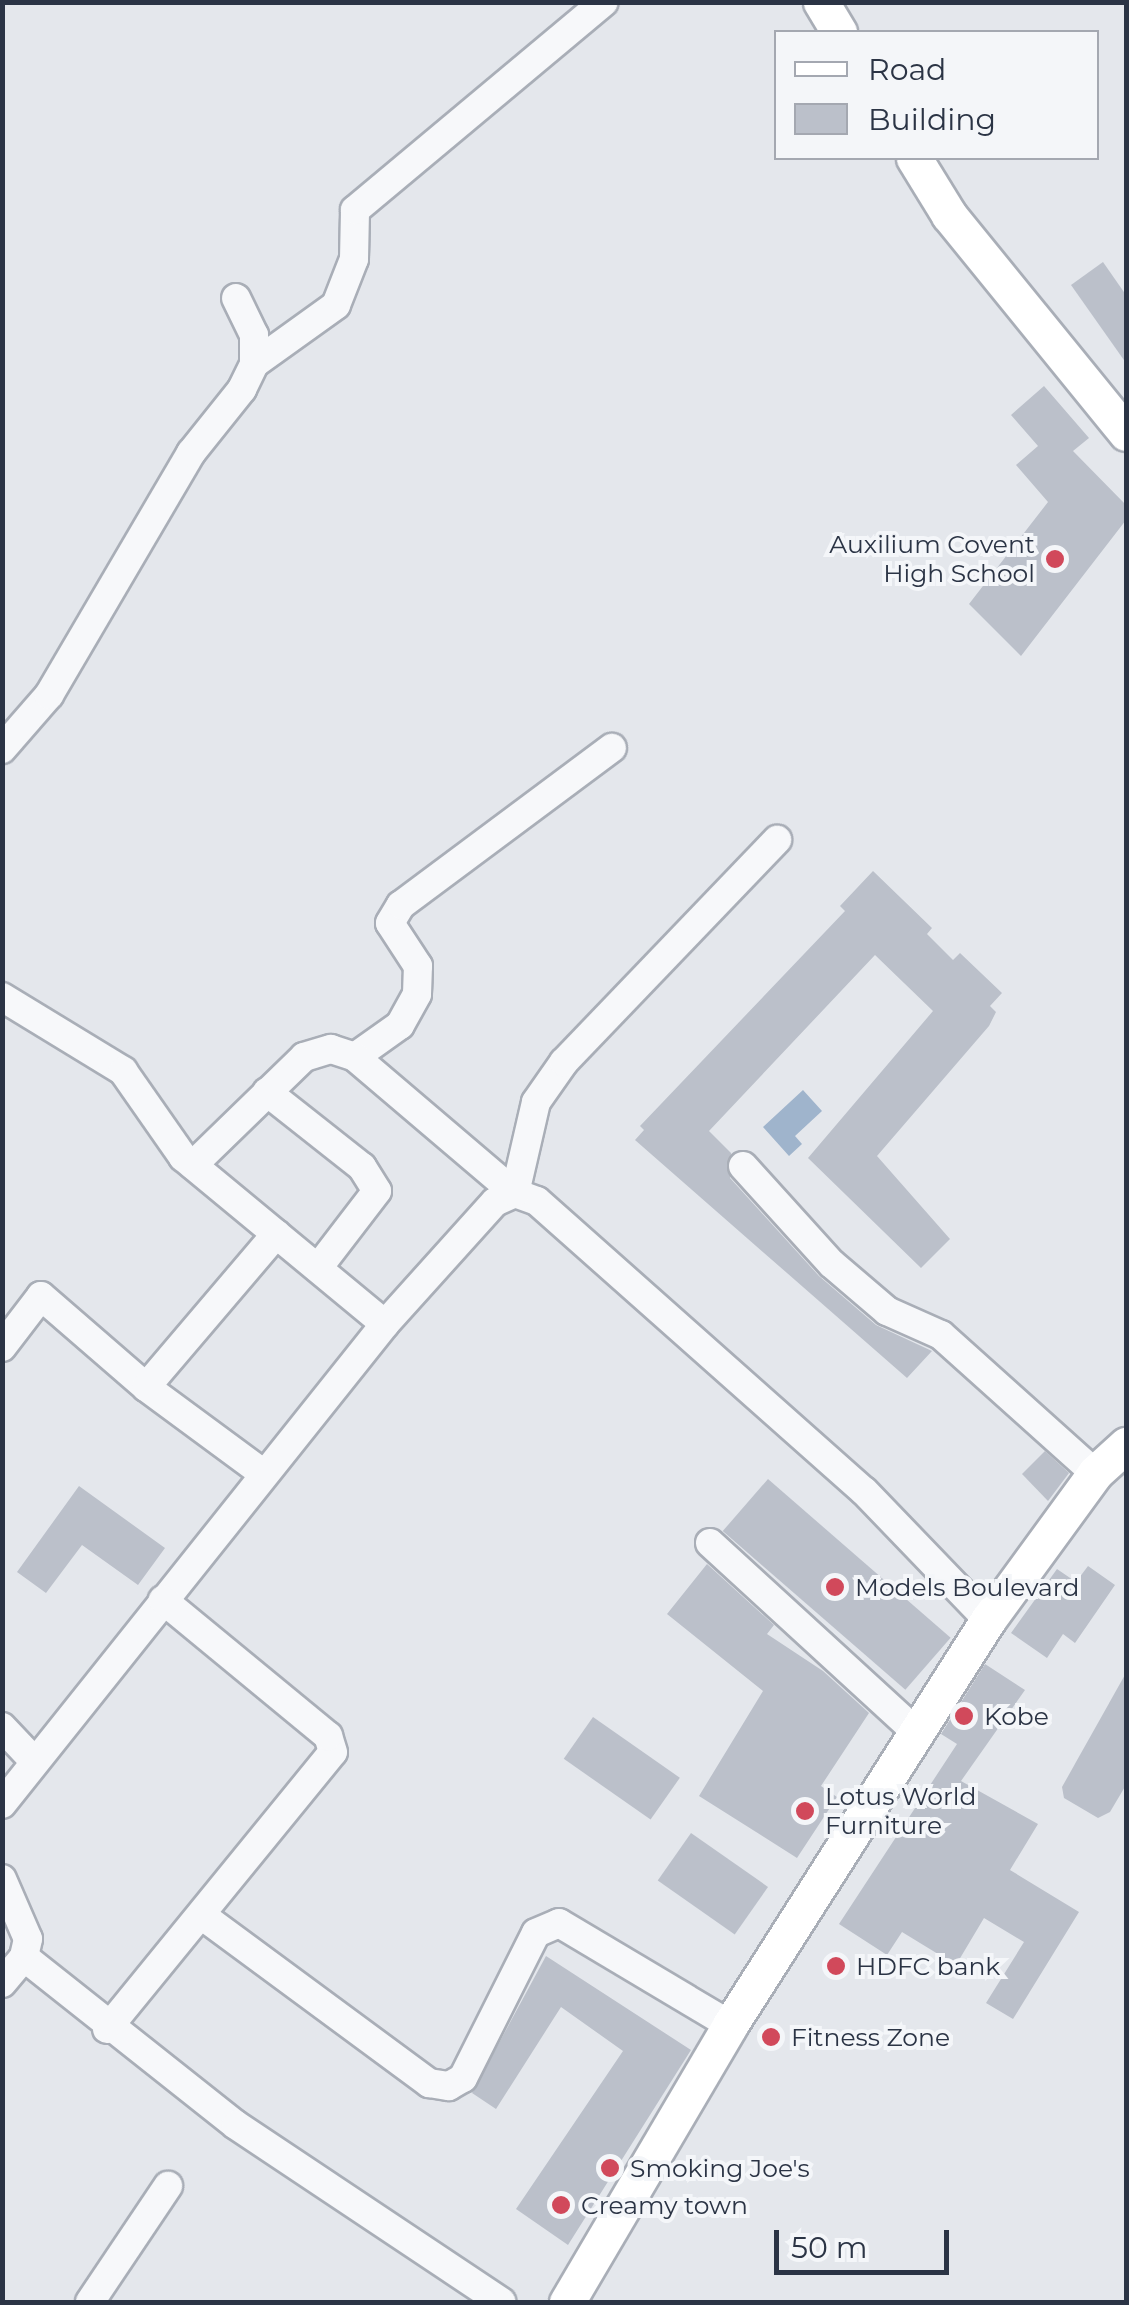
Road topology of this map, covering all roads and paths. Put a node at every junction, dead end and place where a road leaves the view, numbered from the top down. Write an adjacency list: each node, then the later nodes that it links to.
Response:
1 (604, 2): 6 (street)
2 (822, 2): 3 (main road)
3 (837, 30)
4 (915, 160): 7 (main road)
5 (236, 298): 6 (street)
6 (254, 364): 9 (street)
7 (1126, 433)
8 (612, 748): 12 (street)
9 (2, 750)
10 (777, 840): 16 (street)
11 (2, 997): 14 (street)
12 (356, 1056): 13 (street); 16 (street)
13 (267, 1092): 14 (street); 18 (street)
14 (193, 1165): 17 (street)
15 (743, 1166): 23 (street)
16 (515, 1193): 19 (street); 27 (street)
17 (276, 1234): 18 (street); 21 (street)
18 (318, 1268): 19 (street)
19 (384, 1324): 24 (street)
20 (5, 1339): 21 (street)
21 (146, 1387): 24 (street)
22 (1126, 1445): 23 (main road)
23 (1094, 1473): 27 (main road)
24 (264, 1474): 26 (street)
25 (710, 1543): 29 (street)
26 (163, 1600): 30 (street); 33 (street)
27 (988, 1620): 29 (main road)
28 (2, 1727): 30 (street)
29 (917, 1733): 36 (main road)
30 (34, 1761): 31 (street)
31 (2, 1804)
32 (2, 1879): 34 (street)
33 (204, 1917): 36 (street); 37 (street)
34 (24, 1957): 35 (street); 37 (street)
35 (2, 1983)
36 (730, 2026): 41 (main road)
37 (107, 2029): 40 (street)
38 (168, 2186): 39 (street)
39 (90, 2302)
40 (501, 2302)
41 (567, 2302)

